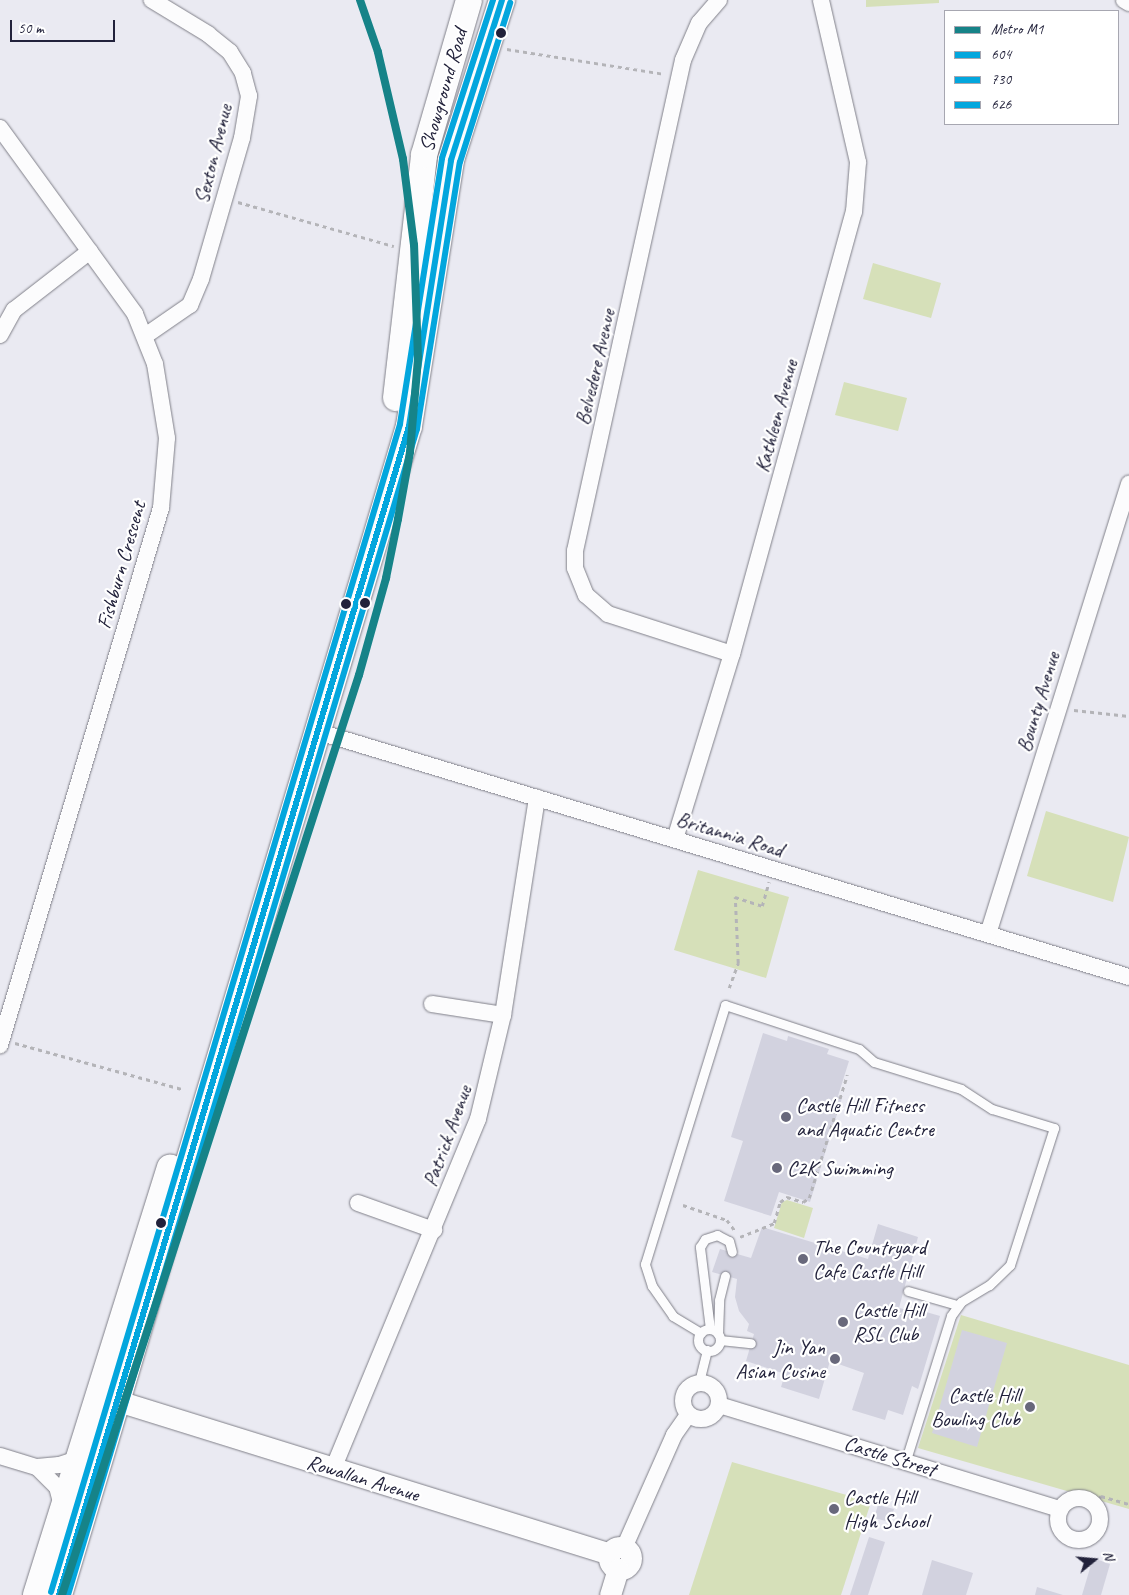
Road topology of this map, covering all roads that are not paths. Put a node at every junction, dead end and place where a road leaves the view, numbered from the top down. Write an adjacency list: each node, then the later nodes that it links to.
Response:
1 (152, 0): 11 (street, Sexton Avenue)
2 (470, 0): 34 (main road, Showground Road)
3 (502, 0): 14 (main road, Showground Road)
4 (719, 0): 13 (street, Belvedere Avenue)
5 (822, 0): 13 (street, Kathleen Avenue)
6 (1124, 0): 7 (street)
7 (1129, 3)
8 (0, 128): 9 (street, Fishburn Crescent)
9 (90, 251): 10 (street); 11 (street, Fishburn Crescent)
10 (0, 335)
11 (145, 336): 21 (street, Fishburn Crescent)
12 (1129, 484): 17 (street, Bounty Avenue)
13 (732, 654): 16 (street, Kathleen Avenue)
14 (319, 732): 15 (street, Britannia Road); 34 (main road, Showground Road)
15 (537, 798): 16 (street, Britannia Road); 20 (street, Patrick Avenue)
16 (675, 839): 17 (street, Britannia Road)
17 (988, 934): 18 (street, Britannia Road)
18 (1129, 977)
19 (432, 1004): 20 (street)
20 (503, 1015): 23 (street, Patrick Avenue)
21 (1, 1042)
22 (358, 1203): 23 (street)
23 (434, 1230): 41 (street, Patrick Avenue)
24 (732, 1252): 28 (lane)
25 (725, 1276): 30 (lane)
26 (908, 1291): 27 (lane)
27 (957, 1305): 29 (lane); 39 (lane)
28 (710, 1329): 29 (lane); 30 (lane)
29 (701, 1333): 32 (lane)
30 (719, 1337): 31 (lane); 32 (lane)
31 (752, 1343)
32 (708, 1350): 33 (lane)
33 (700, 1382): 35 (street); 36 (street)
34 (107, 1398): 38 (main road, Showground Road); 41 (street, Rowallan Avenue); 46 (main road, Showground Road)
35 (719, 1405): 36 (street); 39 (street, Castle Street)
36 (688, 1415): 44 (street)
37 (0, 1456): 40 (street)
38 (78, 1459): 40 (street); 43 (main road, Showground Road)
39 (906, 1460): 42 (street, Castle Street)
40 (37, 1467): 43 (street)
41 (334, 1469): 44 (street, Rowallan Avenue)
42 (1060, 1509): 42 (street)
43 (62, 1511): 45 (main road, Showground Road)
44 (617, 1557): 47 (street)
45 (36, 1595)
46 (59, 1595)
47 (610, 1595)

